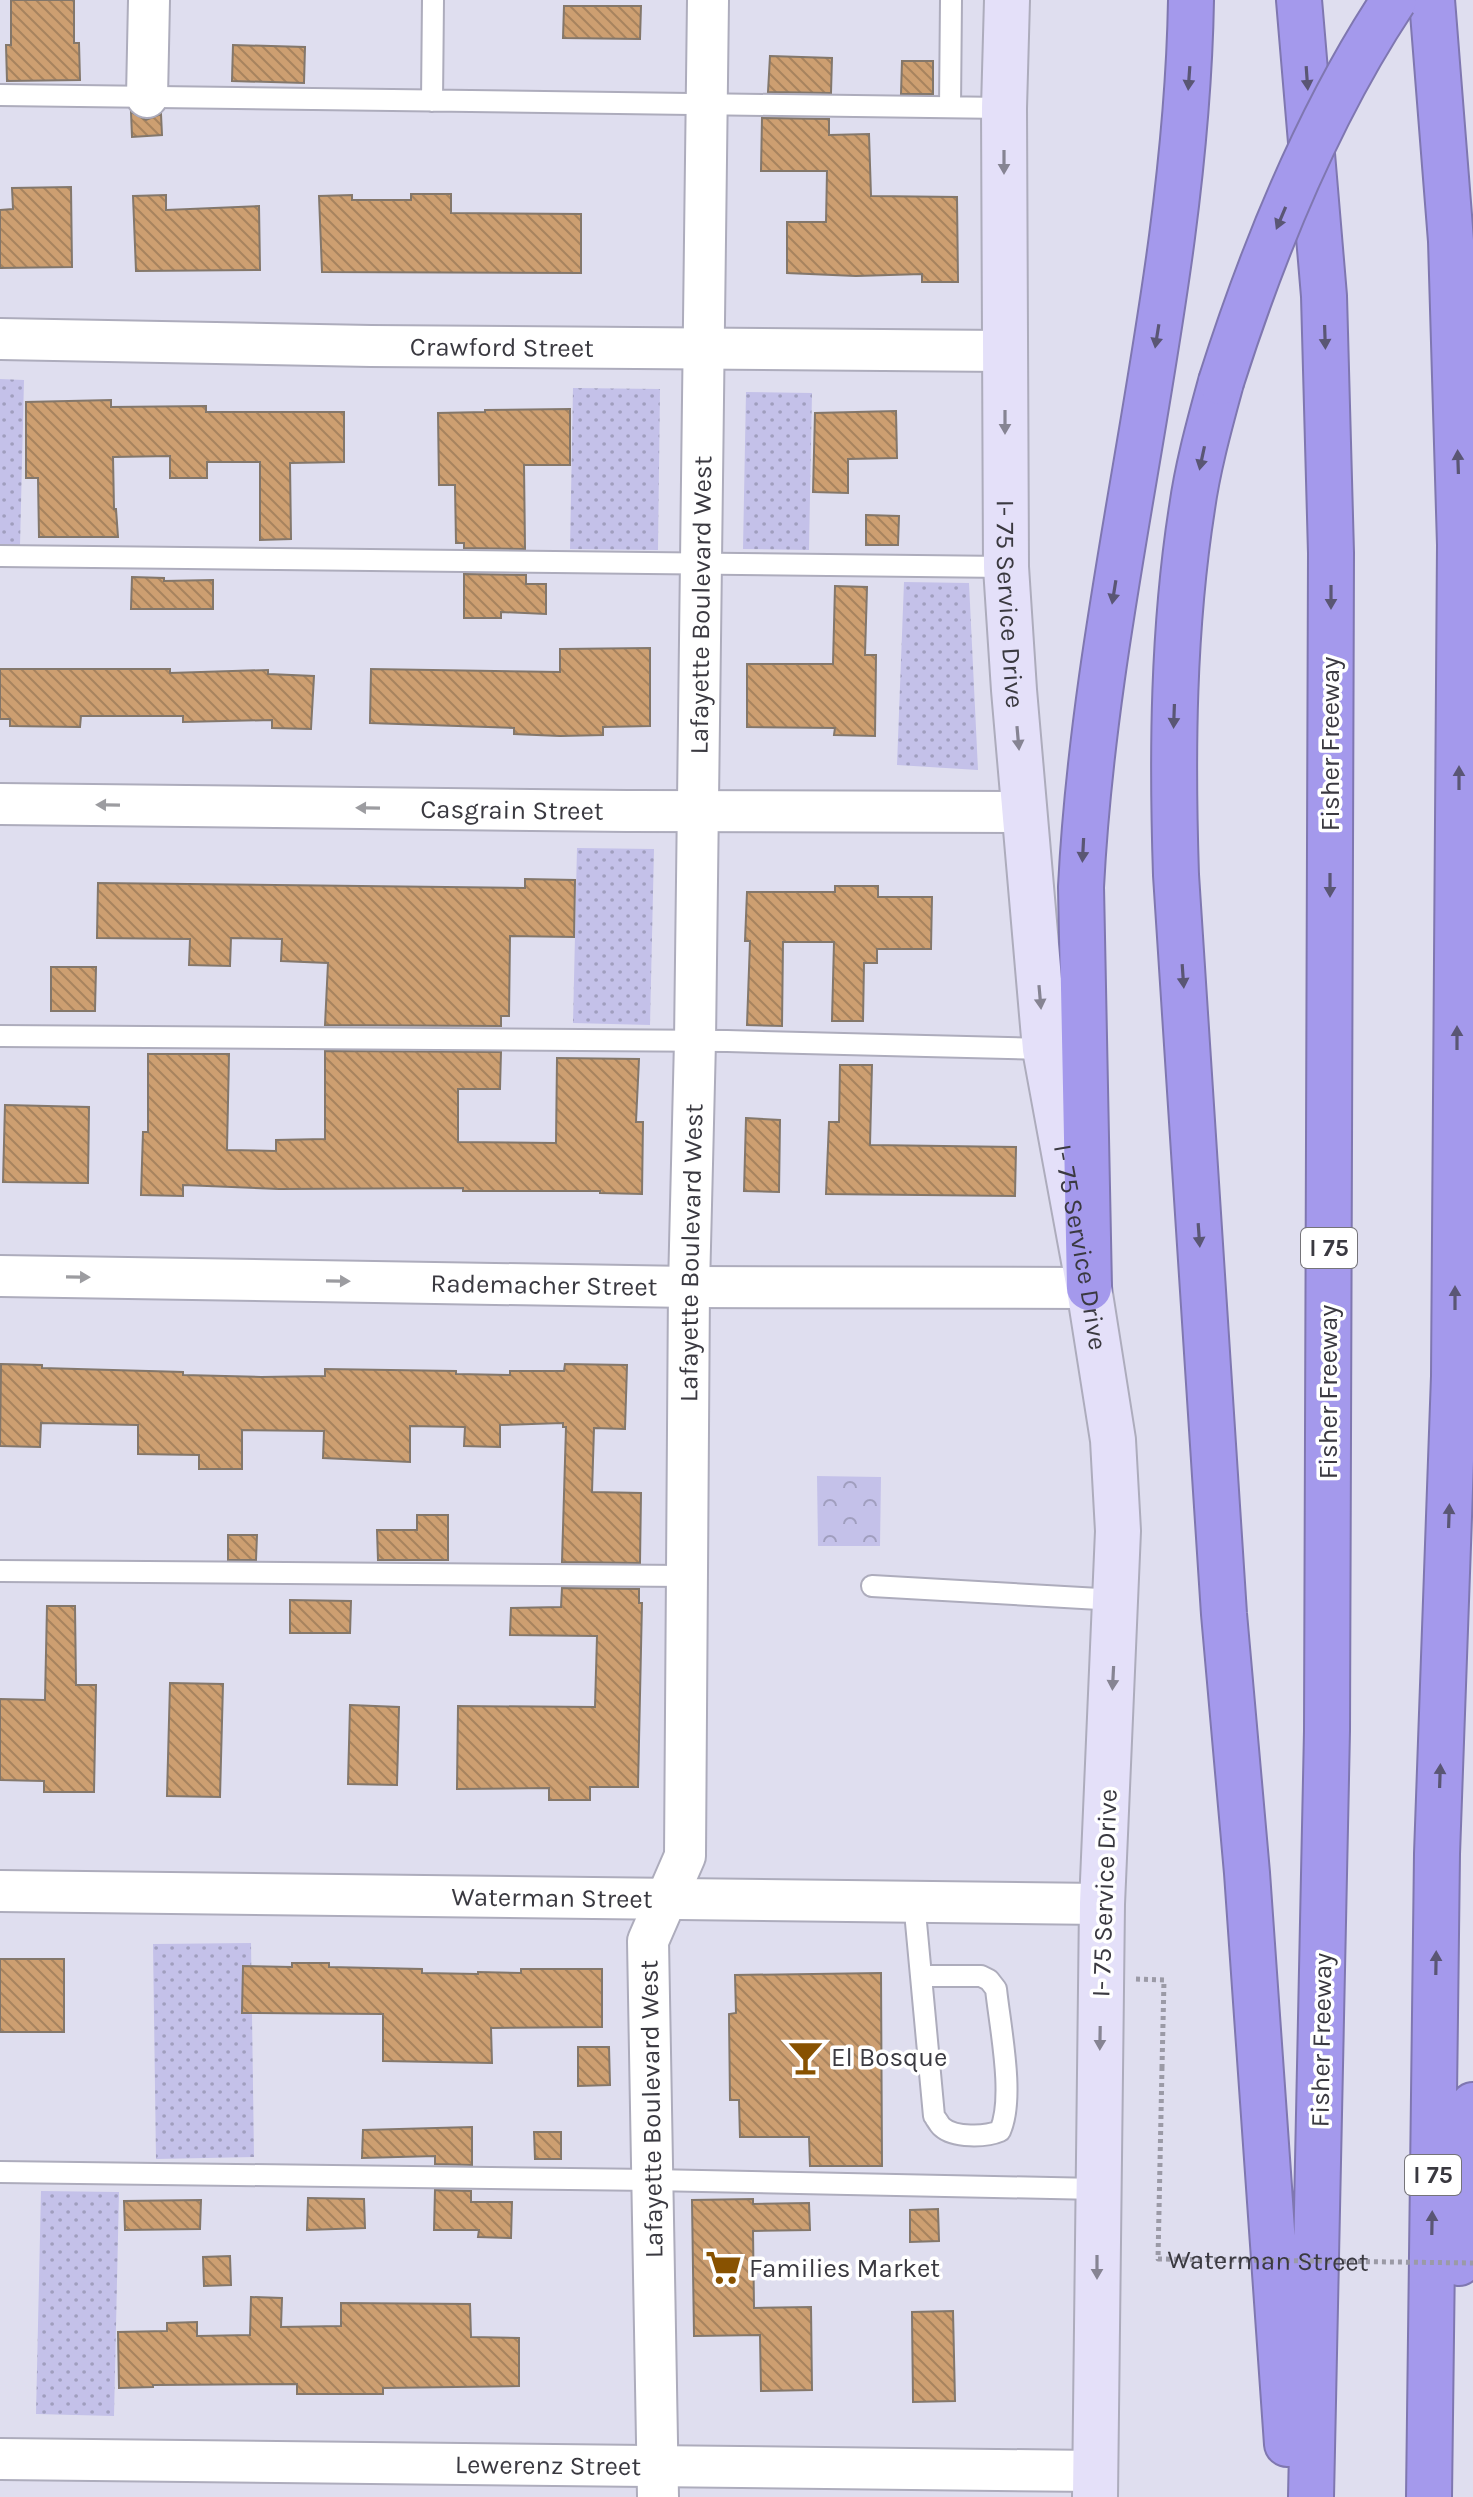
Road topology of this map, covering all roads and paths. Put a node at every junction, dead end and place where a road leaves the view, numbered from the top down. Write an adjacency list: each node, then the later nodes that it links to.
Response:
1 (149, 0): 11 (street)
2 (433, 0): 12 (lane)
3 (708, 0): 13 (street, Lafayette Boulevard West)
4 (951, 0): 14 (lane)
5 (1007, 0): 15 (main road, I- 75 Service Drive)
6 (1191, 0): 30 (highway, one-way to 30)
7 (1299, 0): 50 (highway, Fisher Freeway / I 75, one-way to 50)
8 (1394, 0): 49 (highway, one-way to 49, bridge)
9 (1432, 0): 51 (highway, I 75, one-way to 9)
10 (0, 95): 11 (lane)
11 (147, 97): 12 (lane)
12 (432, 101): 13 (lane)
13 (706, 106): 14 (lane); 17 (street, Lafayette Boulevard West)
14 (950, 107): 15 (lane)
15 (1004, 108): 18 (main road, I- 75 Service Drive, one-way to 18)
16 (0, 339): 17 (street, Crawford Street)
17 (703, 349): 18 (street, Crawford Street); 20 (street, Lafayette Boulevard West)
18 (1005, 351): 21 (main road, I- 75 Service Drive, one-way to 21)
19 (0, 556): 20 (lane)
20 (700, 564): 21 (lane); 23 (street, Lafayette Boulevard West)
21 (1006, 567): 24 (main road, I- 75 Service Drive, one-way to 24)
22 (0, 804): 23 (street, Casgrain Street, one-way to 22)
23 (698, 810): 24 (street, Casgrain Street); 26 (street, Lafayette Boulevard West)
24 (1024, 812): 27 (main road, I- 75 Service Drive, one-way to 27)
25 (0, 1036): 26 (lane)
26 (695, 1041): 27 (lane); 29 (street, Lafayette Boulevard West)
27 (1045, 1049): 30 (main road, I- 75 Service Drive)
28 (0, 1276): 29 (street, Rademacher Street, one-way to 29)
29 (689, 1287): 30 (street, Rademacher Street); 32 (street, Lafayette Boulevard West)
30 (1089, 1288): 34 (main road, I- 75 Service Drive)
31 (0, 1571): 32 (lane)
32 (688, 1576): 36 (street, Lafayette Boulevard West)
33 (872, 1586): 34 (lane)
34 (1117, 1600): 38 (main road, I- 75 Service Drive, one-way to 38)
35 (0, 1891): 36 (street, Waterman Street)
36 (666, 1898): 37 (street, Waterman Street); 43 (street, Lafayette Boulevard West)
37 (914, 1901): 38 (street, Waterman Street); 39 (lane)
38 (1102, 1904): 44 (main road, I- 75 Service Drive, one-way to 44)
39 (922, 1976): 39 (lane)
40 (1162, 2067): 45 (path, Waterman Street, bridge)
41 (1473, 2105): 52 (highway)
42 (0, 2172): 43 (lane)
43 (652, 2180): 44 (lane); 47 (street, Lafayette Boulevard West)
44 (1098, 2189): 48 (main road, I- 75 Service Drive, one-way to 48)
45 (1473, 2263)
46 (0, 2459): 47 (street, Lewerenz Street)
47 (657, 2482): 48 (street, Lewerenz Street)
48 (1096, 2484)
49 (1290, 2497)
50 (1311, 2497)
51 (1429, 2497)
52 (1442, 2497)

